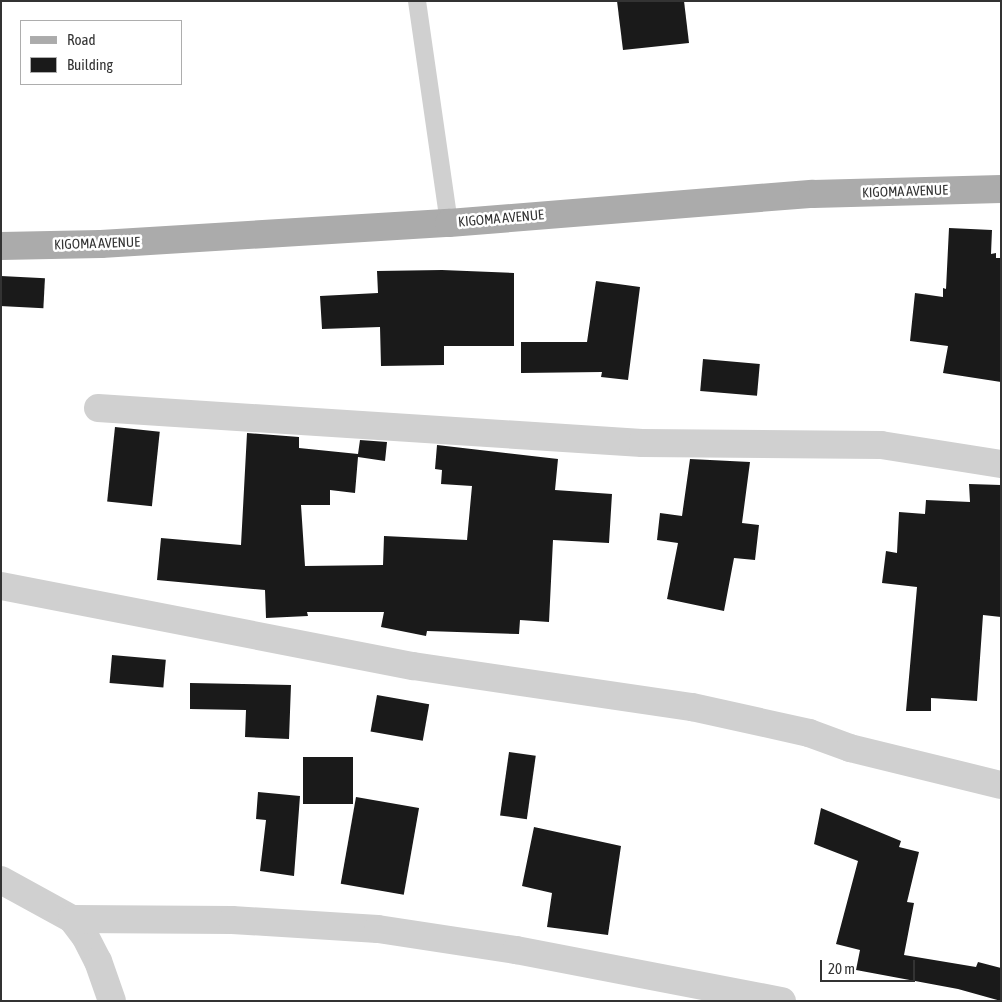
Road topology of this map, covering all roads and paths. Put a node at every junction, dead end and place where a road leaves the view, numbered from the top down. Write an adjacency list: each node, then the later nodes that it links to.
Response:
1 (417, 1): 3 (lane)
2 (1001, 189): 3 (main road, KIGOMA AVENUE)
3 (450, 222): 4 (main road, KIGOMA AVENUE)
4 (1, 246)
5 (98, 408): 6 (street)
6 (1001, 464)
7 (1, 586): 8 (street)
8 (1001, 785)
9 (1, 880): 10 (street)
10 (72, 919): 11 (street); 12 (street)
11 (112, 1001)
12 (782, 1001)

